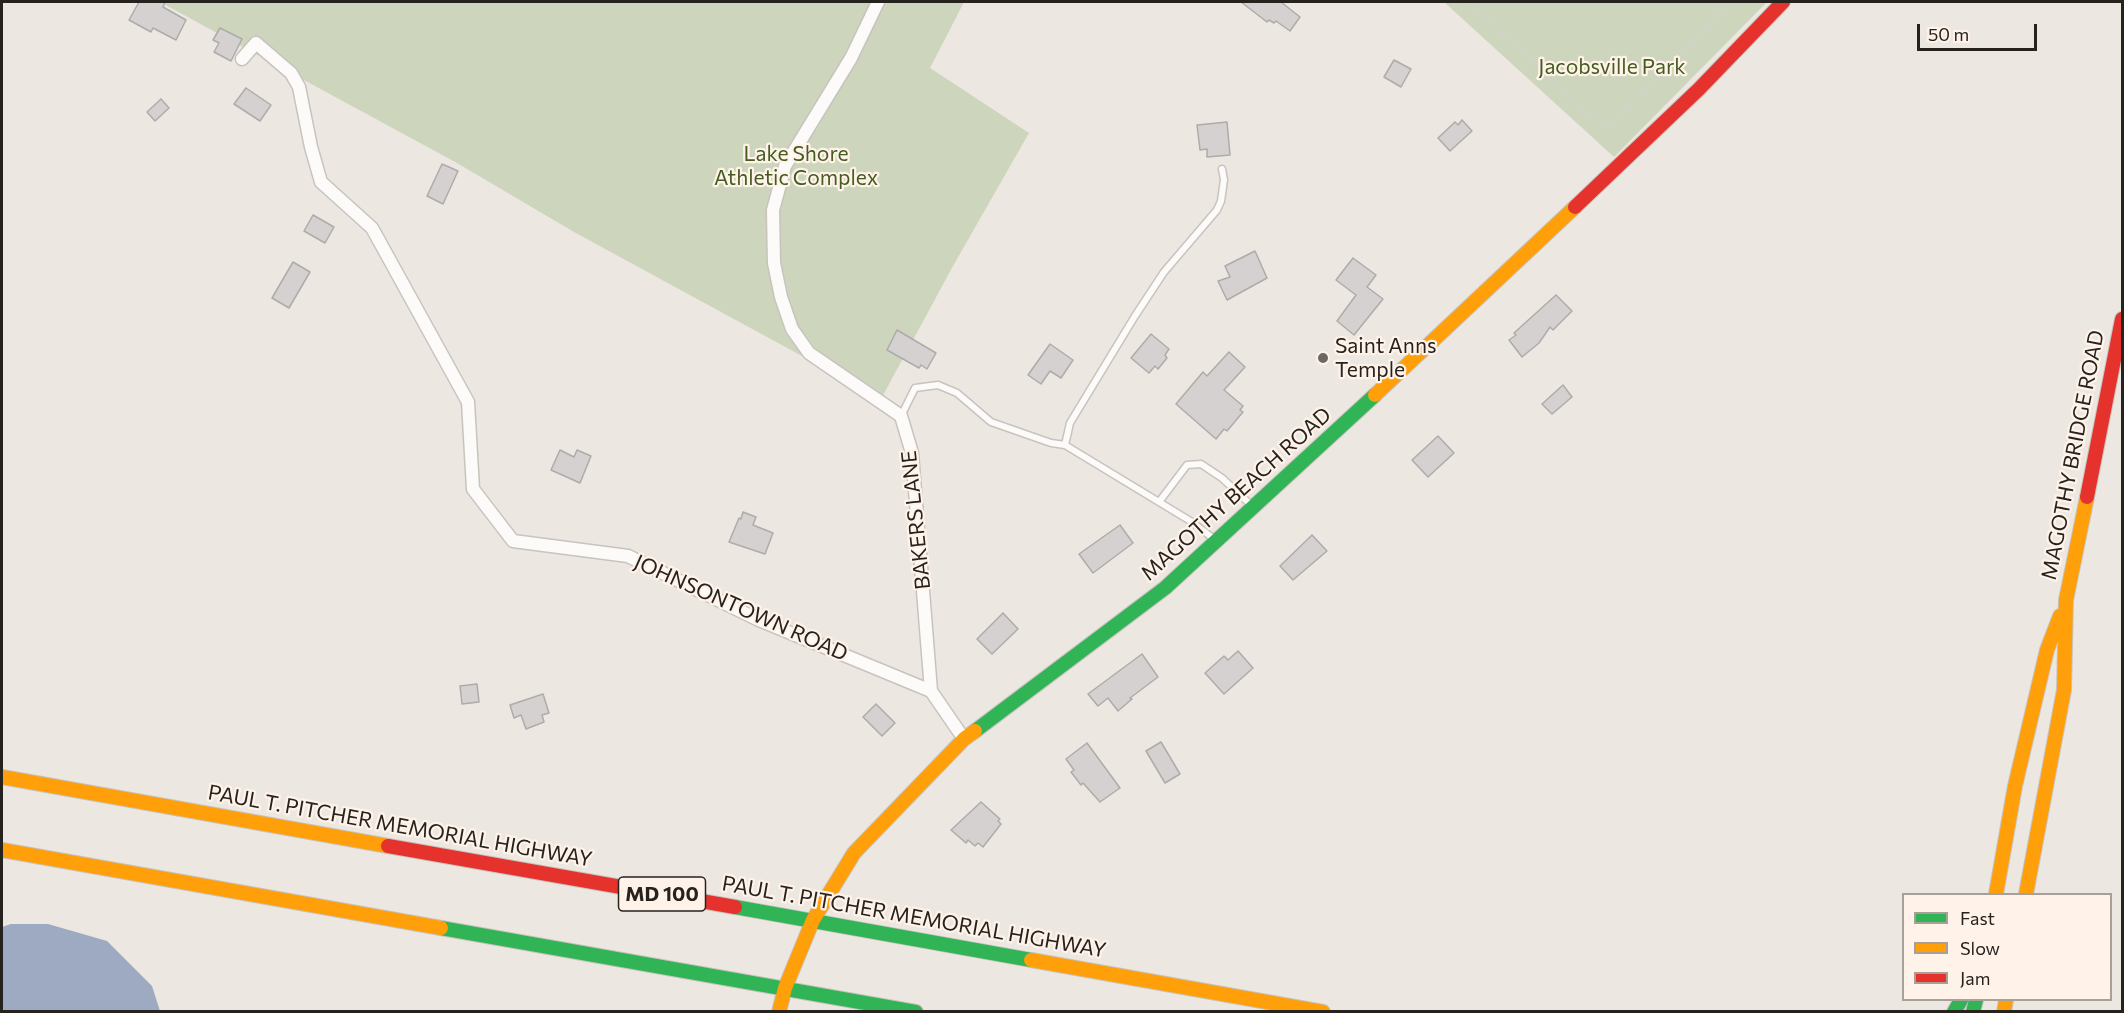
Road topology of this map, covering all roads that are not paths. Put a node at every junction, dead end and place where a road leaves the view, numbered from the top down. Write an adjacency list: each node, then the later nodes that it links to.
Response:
1 (878, 2): 6 (street)
2 (1784, 2): 9 (main road, MAGOTHY BEACH ROAD)
3 (242, 59): 12 (street, JOHNSONTOWN ROAD)
4 (1222, 169): 7 (lane)
5 (2122, 319): 11 (main road, MAGOTHY BRIDGE ROAD)
6 (901, 416): 7 (lane); 12 (street, BAKERS LANE)
7 (1065, 445): 8 (lane)
8 (1159, 502): 9 (lane); 10 (lane)
9 (1253, 508): 10 (main road, MAGOTHY BEACH ROAD)
10 (1217, 541): 13 (main road, MAGOTHY BEACH ROAD)
11 (2066, 600): 16 (main road, MAGOTHY BRIDGE ROAD); 17 (main road, MAGOTHY BRIDGE ROAD)
12 (931, 691): 13 (street)
13 (964, 739): 18 (main road, MAGOTHY BEACH ROAD)
14 (2, 777): 18 (main road, PAUL T. PITCHER MEMORIAL HIGHWAY / MD 100)
15 (2, 850): 19 (main road)
16 (1996, 893)
17 (2026, 893)
18 (813, 920): 19 (main road, MAGOTHY BEACH ROAD); 22 (main road, PAUL T. PITCHER MEMORIAL HIGHWAY / MD 100)
19 (785, 988): 20 (main road, MAGOTHY BEACH ROAD); 21 (main road)
20 (779, 1011)
21 (916, 1011)
22 (1323, 1011)

